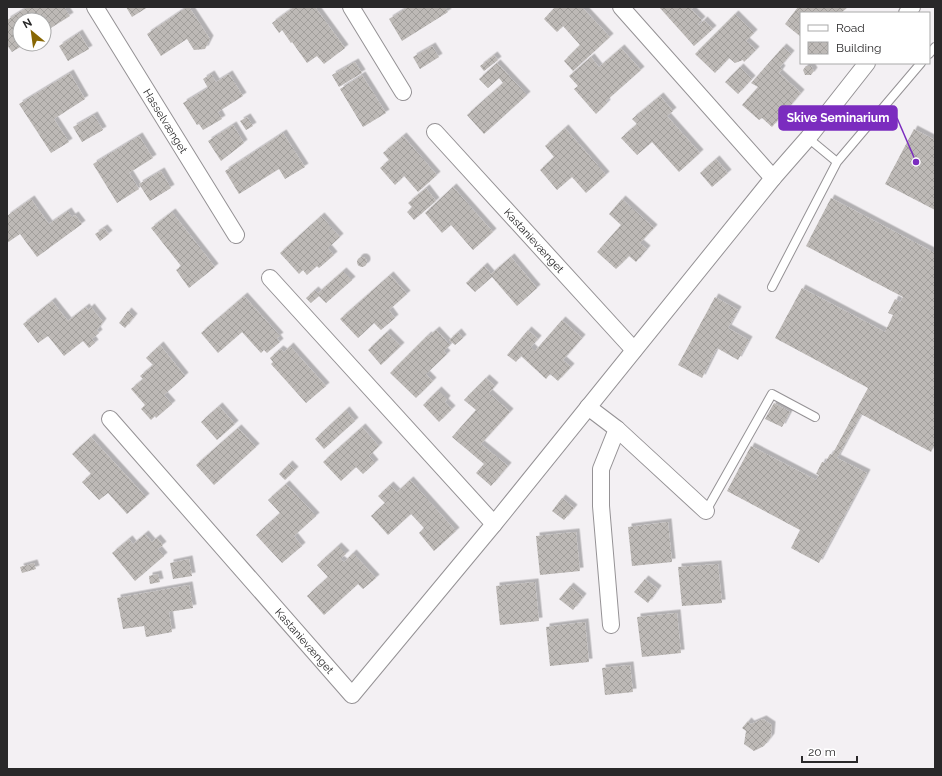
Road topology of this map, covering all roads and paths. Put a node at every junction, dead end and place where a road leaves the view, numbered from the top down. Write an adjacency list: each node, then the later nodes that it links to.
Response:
1 (95, 7): 11 (street, Hasselvænget)
2 (351, 7): 6 (street)
3 (621, 7): 10 (street)
4 (866, 64): 8 (street, Kastanievænget)
5 (920, 64): 9 (lane)
6 (403, 92)
7 (434, 132): 14 (street, Kastanievænget)
8 (808, 138): 9 (lane); 10 (street, Kastanievænget)
9 (837, 162): 13 (lane)
10 (773, 178): 14 (street, Kastanievænget)
11 (236, 235)
12 (270, 278): 20 (street)
13 (772, 287)
14 (634, 350): 15 (street, Kastanievænget)
15 (588, 407): 18 (street); 20 (street, Kastanievænget)
16 (815, 417): 19 (lane)
17 (110, 419): 20 (street, Kastanievænget)
18 (617, 429): 19 (street); 21 (street)
19 (706, 510)
20 (494, 524)
21 (611, 625)

